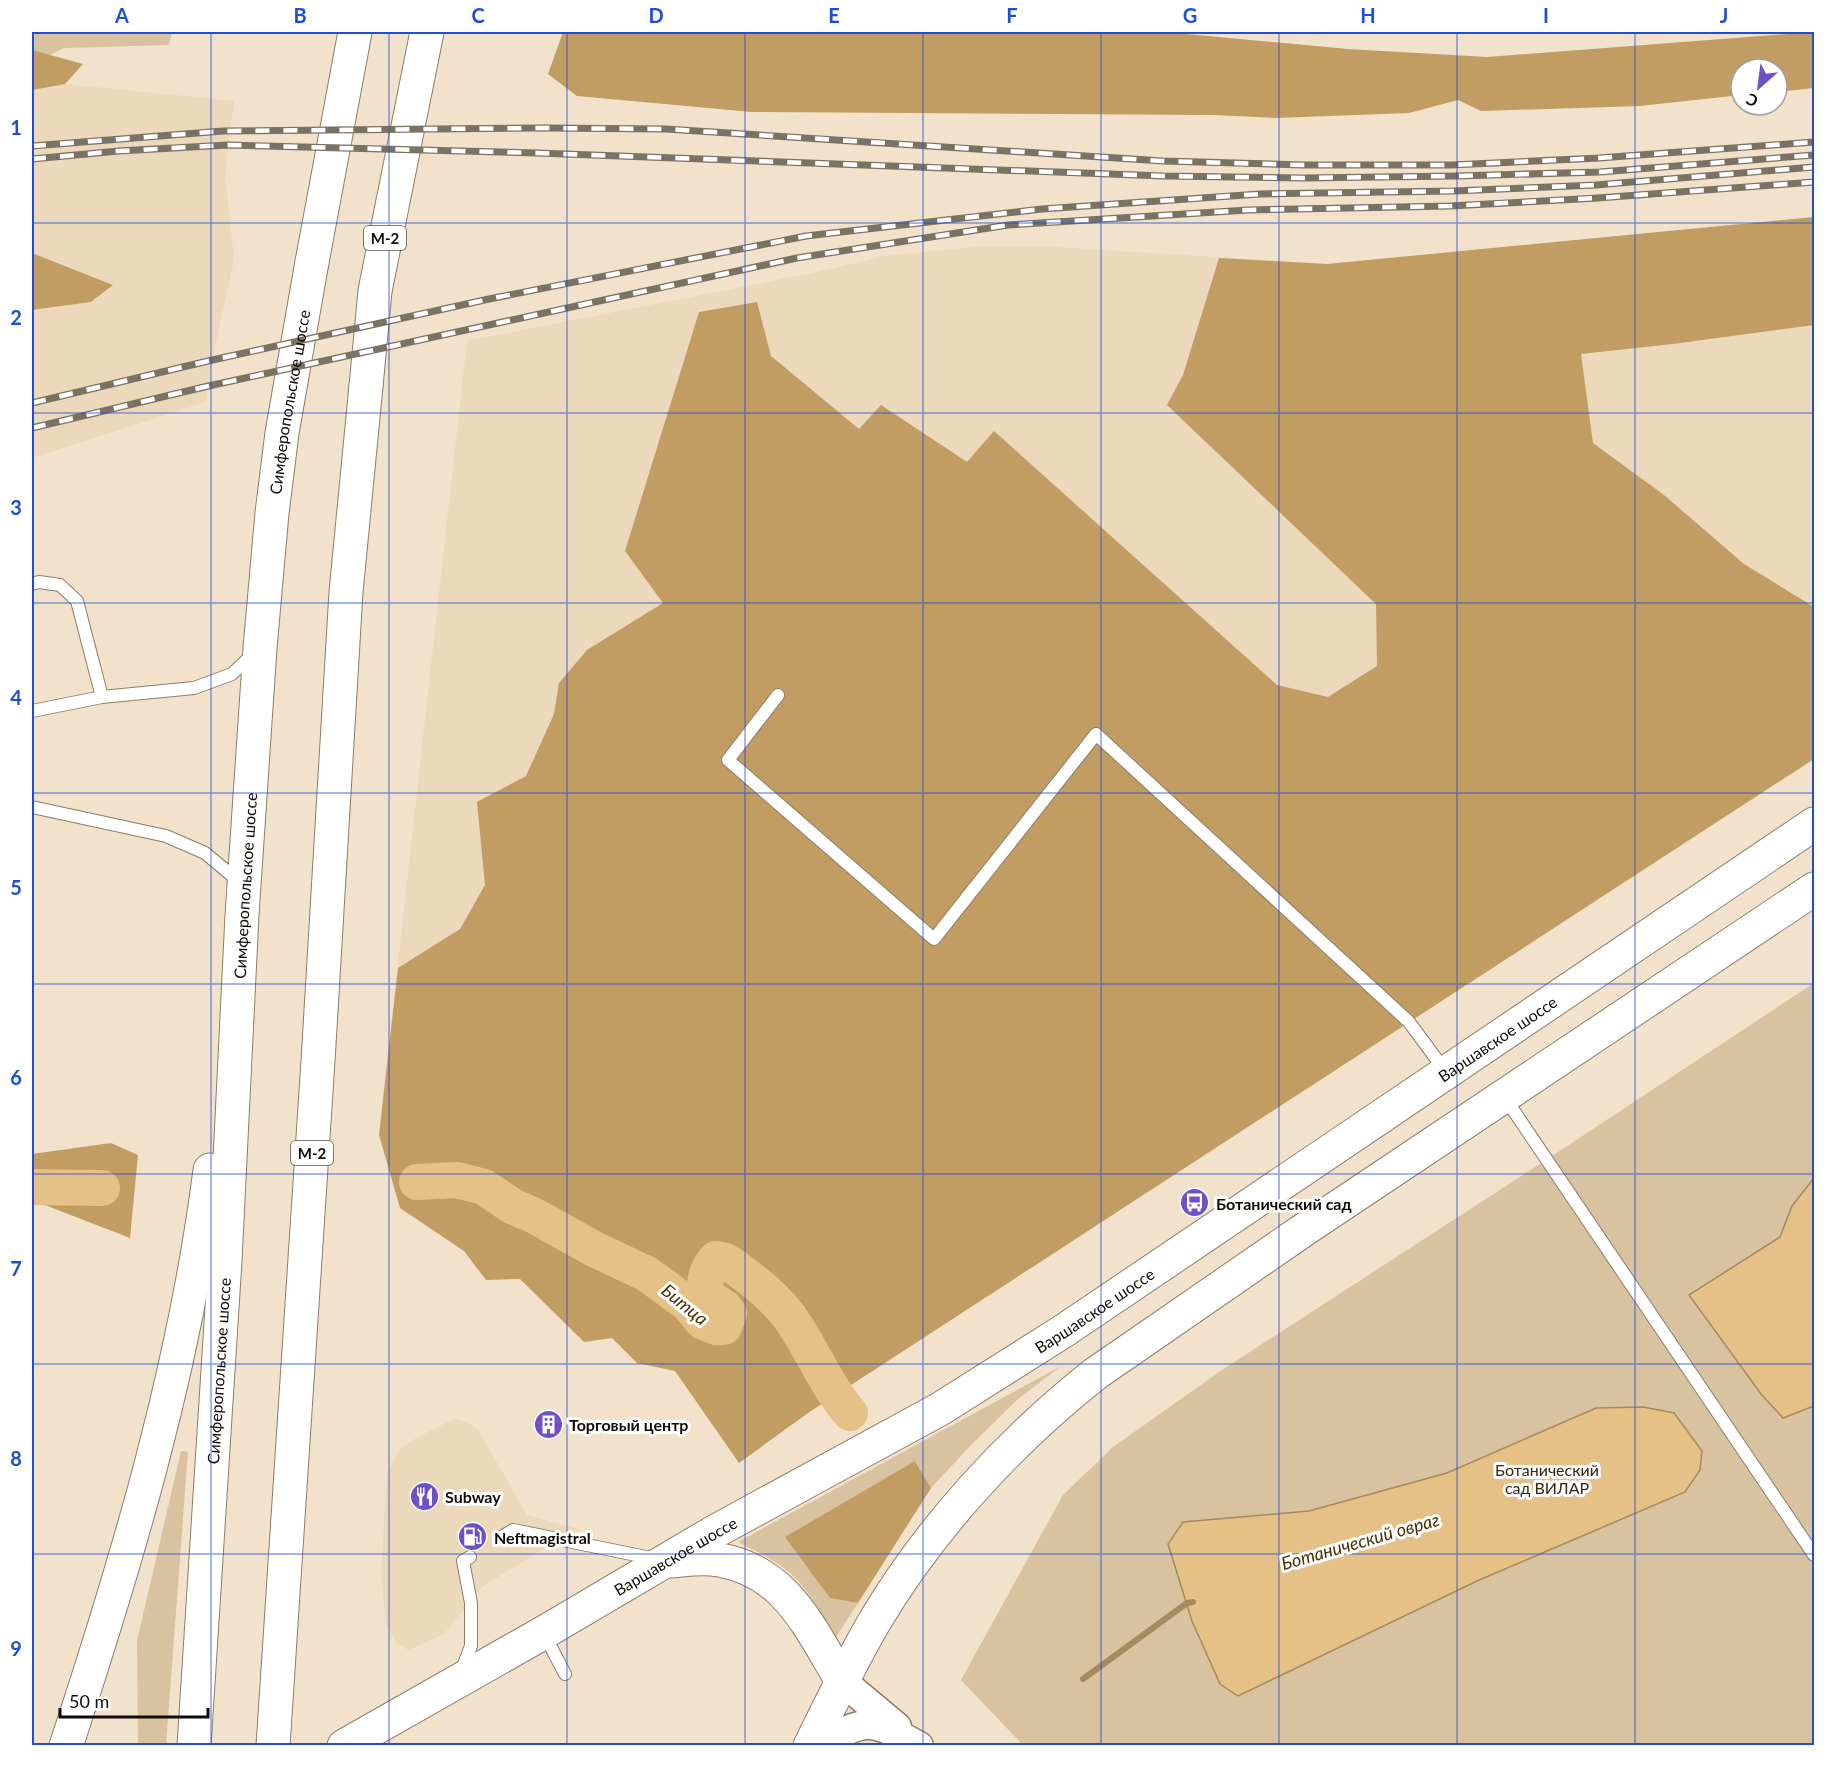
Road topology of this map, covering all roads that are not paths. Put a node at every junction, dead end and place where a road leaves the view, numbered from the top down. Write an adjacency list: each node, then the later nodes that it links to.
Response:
1 (355, 32): 4 (main road, Симферопольское шоссе)
2 (427, 32): 25 (main road, М-2)
3 (32, 584): 6 (lane)
4 (260, 648): 6 (lane); 11 (main road, Симферопольское шоссе)
5 (778, 695): 12 (lane)
6 (102, 697): 7 (lane)
7 (32, 711)
8 (32, 807): 11 (lane)
9 (1815, 824): 12 (main road, Варшавское шоссе)
10 (1815, 889): 13 (main road)
11 (243, 901): 23 (main road); 24 (main road, Симферопольское шоссе)
12 (1447, 1072): 17 (main road, Варшавское шоссе)
13 (1504, 1098): 15 (lane); 21 (main road)
14 (500, 1538): 17 (lane)
15 (1815, 1555)
16 (470, 1557): 22 (lane)
17 (666, 1561): 18 (main road, Варшавское шоссе); 19 (main road)
18 (543, 1634): 20 (lane); 22 (main road, Варшавское шоссе)
19 (815, 1638): 21 (main road); 27 (main road)
20 (565, 1674)
21 (842, 1682): 27 (main road); 29 (street)
22 (456, 1683): 26 (main road, Варшавское шоссе)
23 (66, 1746)
24 (194, 1746)
25 (273, 1746)
26 (344, 1746)
27 (808, 1746)
28 (823, 1746): 29 (street)
29 (920, 1746)

